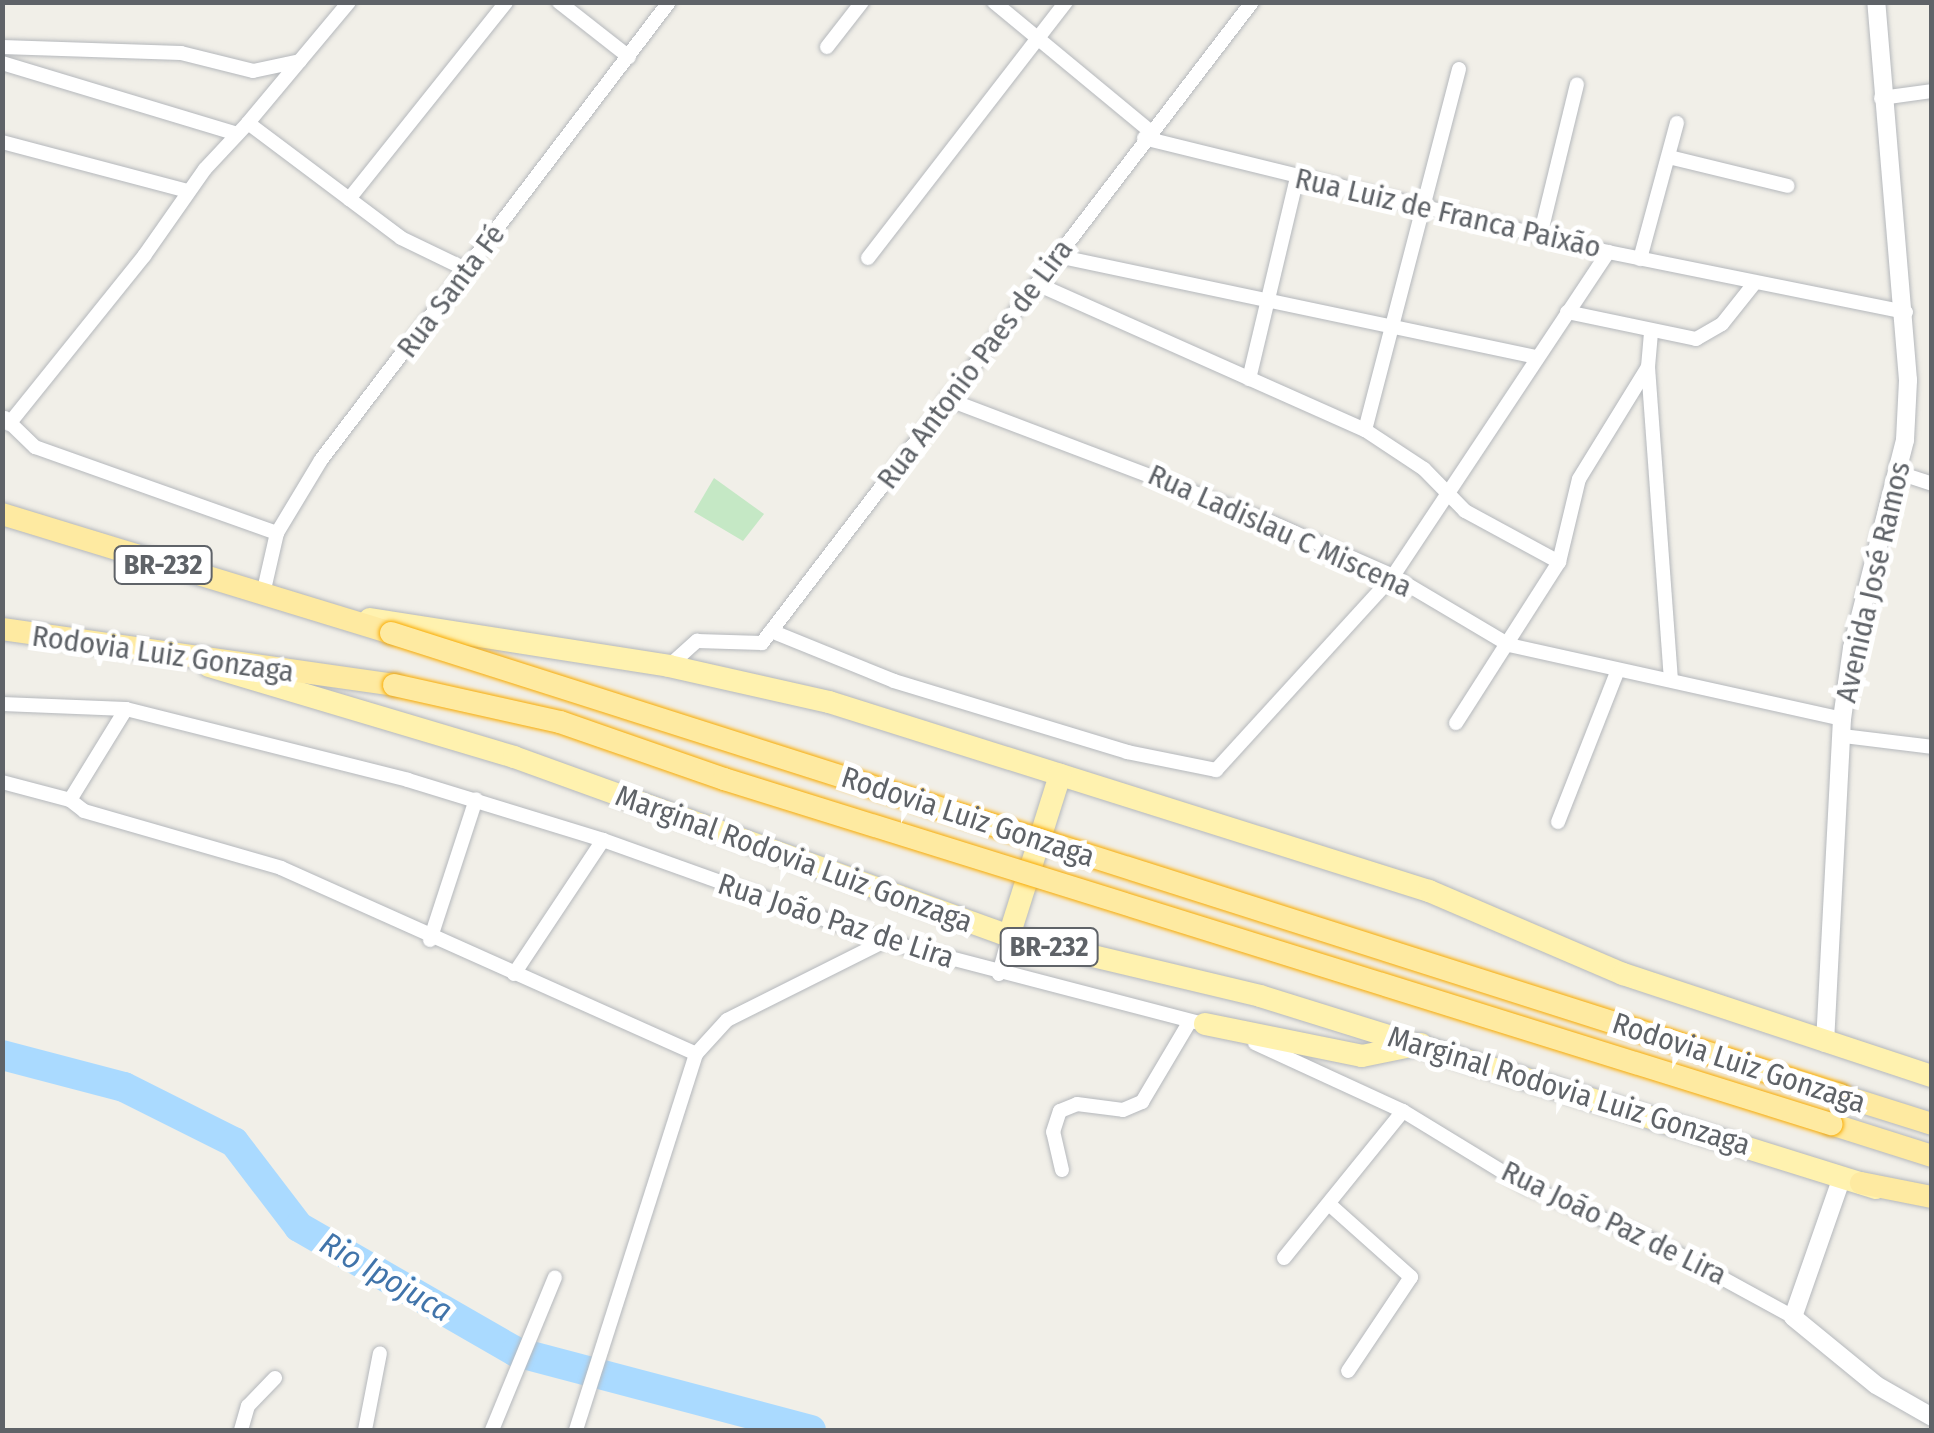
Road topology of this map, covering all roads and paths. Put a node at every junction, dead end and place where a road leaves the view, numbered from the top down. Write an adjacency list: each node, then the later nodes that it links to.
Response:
1 (348, 2): 15 (street)
2 (506, 2): 29 (street)
3 (559, 2): 14 (street)
4 (670, 2): 14 (street, Rua Santa Fé)
5 (862, 2): 13 (street)
6 (994, 2): 11 (street, Rua Luiz de Franca Paixão)
7 (1066, 2): 11 (street)
8 (1252, 2): 23 (street, Rua Antonio Paes de Lira)
9 (1864, 2): 10 (street)
10 (1876, 3): 20 (street, Avenida José Ramos)
11 (1038, 39): 23 (street, Rua Luiz de Franca Paixão); 34 (street)
12 (2, 47): 15 (street)
13 (827, 47)
14 (629, 57): 36 (street, Rua Santa Fé)
15 (300, 61): 22 (street)
16 (2, 63): 22 (street)
17 (1459, 69): 30 (street)
18 (1577, 84): 31 (street)
19 (1932, 91): 20 (street)
20 (1881, 98): 41 (street, Avenida José Ramos)
21 (1677, 123): 25 (street)
22 (242, 128): 28 (street); 29 (street)
23 (1146, 134): 26 (street, Rua Luiz de Franca Paixão); 33 (street, Rua Antonio Paes de Lira)
24 (2, 142): 28 (street)
25 (1669, 157): 27 (street); 35 (street)
26 (1297, 178): 30 (street, Rua Luiz de Franca Paixão); 39 (street)
27 (1788, 186)
28 (188, 191): 48 (street)
29 (350, 199): 36 (street)
30 (1420, 208): 31 (street, Rua Luiz de Franca Paixão); 42 (street)
31 (1540, 236): 32 (street, Rua Luiz de Franca Paixão)
32 (1608, 252): 35 (street, Rua Luiz de Franca Paixão); 40 (street)
33 (1058, 256): 37 (street, Rua Antonio Paes de Lira); 39 (street)
34 (868, 258)
35 (1640, 259): 38 (street, Rua Luiz de Franca Paixão)
36 (465, 269): 54 (street, Rua Santa Fé)
37 (1037, 284): 46 (street); 47 (street, Rua Antonio Paes de Lira)
38 (1753, 284): 41 (street, Rua Luiz de Franca Paixão); 43 (street)
39 (1267, 300): 42 (street); 46 (street)
40 (1567, 312): 43 (street); 44 (street)
41 (1906, 312): 50 (street, Avenida José Ramos)
42 (1391, 324): 44 (street); 49 (street)
43 (1651, 334): 45 (street)
44 (1537, 357): 52 (street)
45 (1648, 367): 55 (street); 65 (street)
46 (1249, 378): 49 (street)
47 (947, 399): 56 (street, Rua Ladislau C Miscena); 60 (street, Rua Antonio Paes de Lira)
48 (6, 420): 54 (street)
49 (1364, 430): 52 (street)
50 (1898, 473): 51 (street); 69 (street, Avenida José Ramos)
51 (1932, 484)
52 (1447, 496): 55 (street); 56 (street)
53 (2, 514): 57 (highway, Rodovia Luiz Gonzaga / BR-232)
54 (277, 533): 57 (street, Rua Santa Fé)
55 (1559, 562): 61 (street)
56 (1394, 576): 60 (street); 61 (street, Rua Ladislau C Miscena)
57 (264, 594): 58 (highway, Rodovia Luiz Gonzaga / BR-232)
58 (326, 612): 63 (main road, BR-232); 88 (highway, Rodovia Luiz Gonzaga / BR-232, bridge)
59 (2, 629): 62 (highway, Rodovia Luiz Gonzaga / BR-232)
60 (771, 631): 63 (street)
61 (1509, 645): 64 (street, Rua Ladislau C Miscena); 68 (street)
62 (176, 657): 77 (main road, Marginal Rodovia Luiz Gonzaga / BR-232); 89 (highway, Rodovia Luiz Gonzaga / BR-232, bridge)
63 (669, 666): 71 (main road, BR-232)
64 (1618, 670): 65 (street, Rua Ladislau C Miscena); 75 (street)
65 (1671, 679): 69 (street, Rua Ladislau C Miscena)
66 (2, 704): 67 (street, Rua João Paz de Lira)
67 (126, 709): 73 (street, Rua João Paz de Lira); 74 (street)
68 (1456, 723)
69 (1843, 728): 70 (street, Rua Ladislau C Miscena); 83 (street, Avenida José Ramos)
70 (1932, 746)
71 (1060, 775): 77 (main road); 83 (main road, BR-232)
72 (2, 782): 74 (street)
73 (476, 799): 76 (street, Rua João Paz de Lira); 78 (street)
74 (70, 800): 78 (street)
75 (1558, 822)
76 (603, 840): 79 (street, Rua João Paz de Lira); 80 (street)
77 (1009, 936): 81 (street); 84 (main road, Marginal Rodovia Luiz Gonzaga / BR-232)
78 (430, 940): 80 (street)
79 (885, 941): 81 (street, Rua João Paz de Lira); 85 (street)
80 (514, 974): 85 (street)
81 (999, 974): 82 (street, Rua João Paz de Lira)
82 (1197, 1022): 84 (main road); 87 (street, Rua João Paz de Lira); 90 (street)
83 (1826, 1043): 86 (main road, BR-232)
84 (1422, 1044): 91 (main road, Marginal Rodovia Luiz Gonzaga / BR-232)
85 (696, 1054): 104 (street)
86 (1932, 1076)
87 (1402, 1112): 93 (street); 96 (street, Rua João Paz de Lira)
88 (1932, 1124)
89 (1932, 1156)
90 (1062, 1170)
91 (1851, 1180): 92 (highway); 96 (street)
92 (1932, 1201)
93 (1329, 1204): 94 (street); 98 (street)
94 (1284, 1258)
95 (555, 1278): 103 (street)
96 (1792, 1317): 100 (street, Rua João Paz de Lira)
97 (380, 1353): 102 (street)
98 (1348, 1371)
99 (274, 1378): 101 (street)
100 (1932, 1417)
101 (241, 1430)
102 (366, 1430)
103 (492, 1430)
104 (576, 1430)

